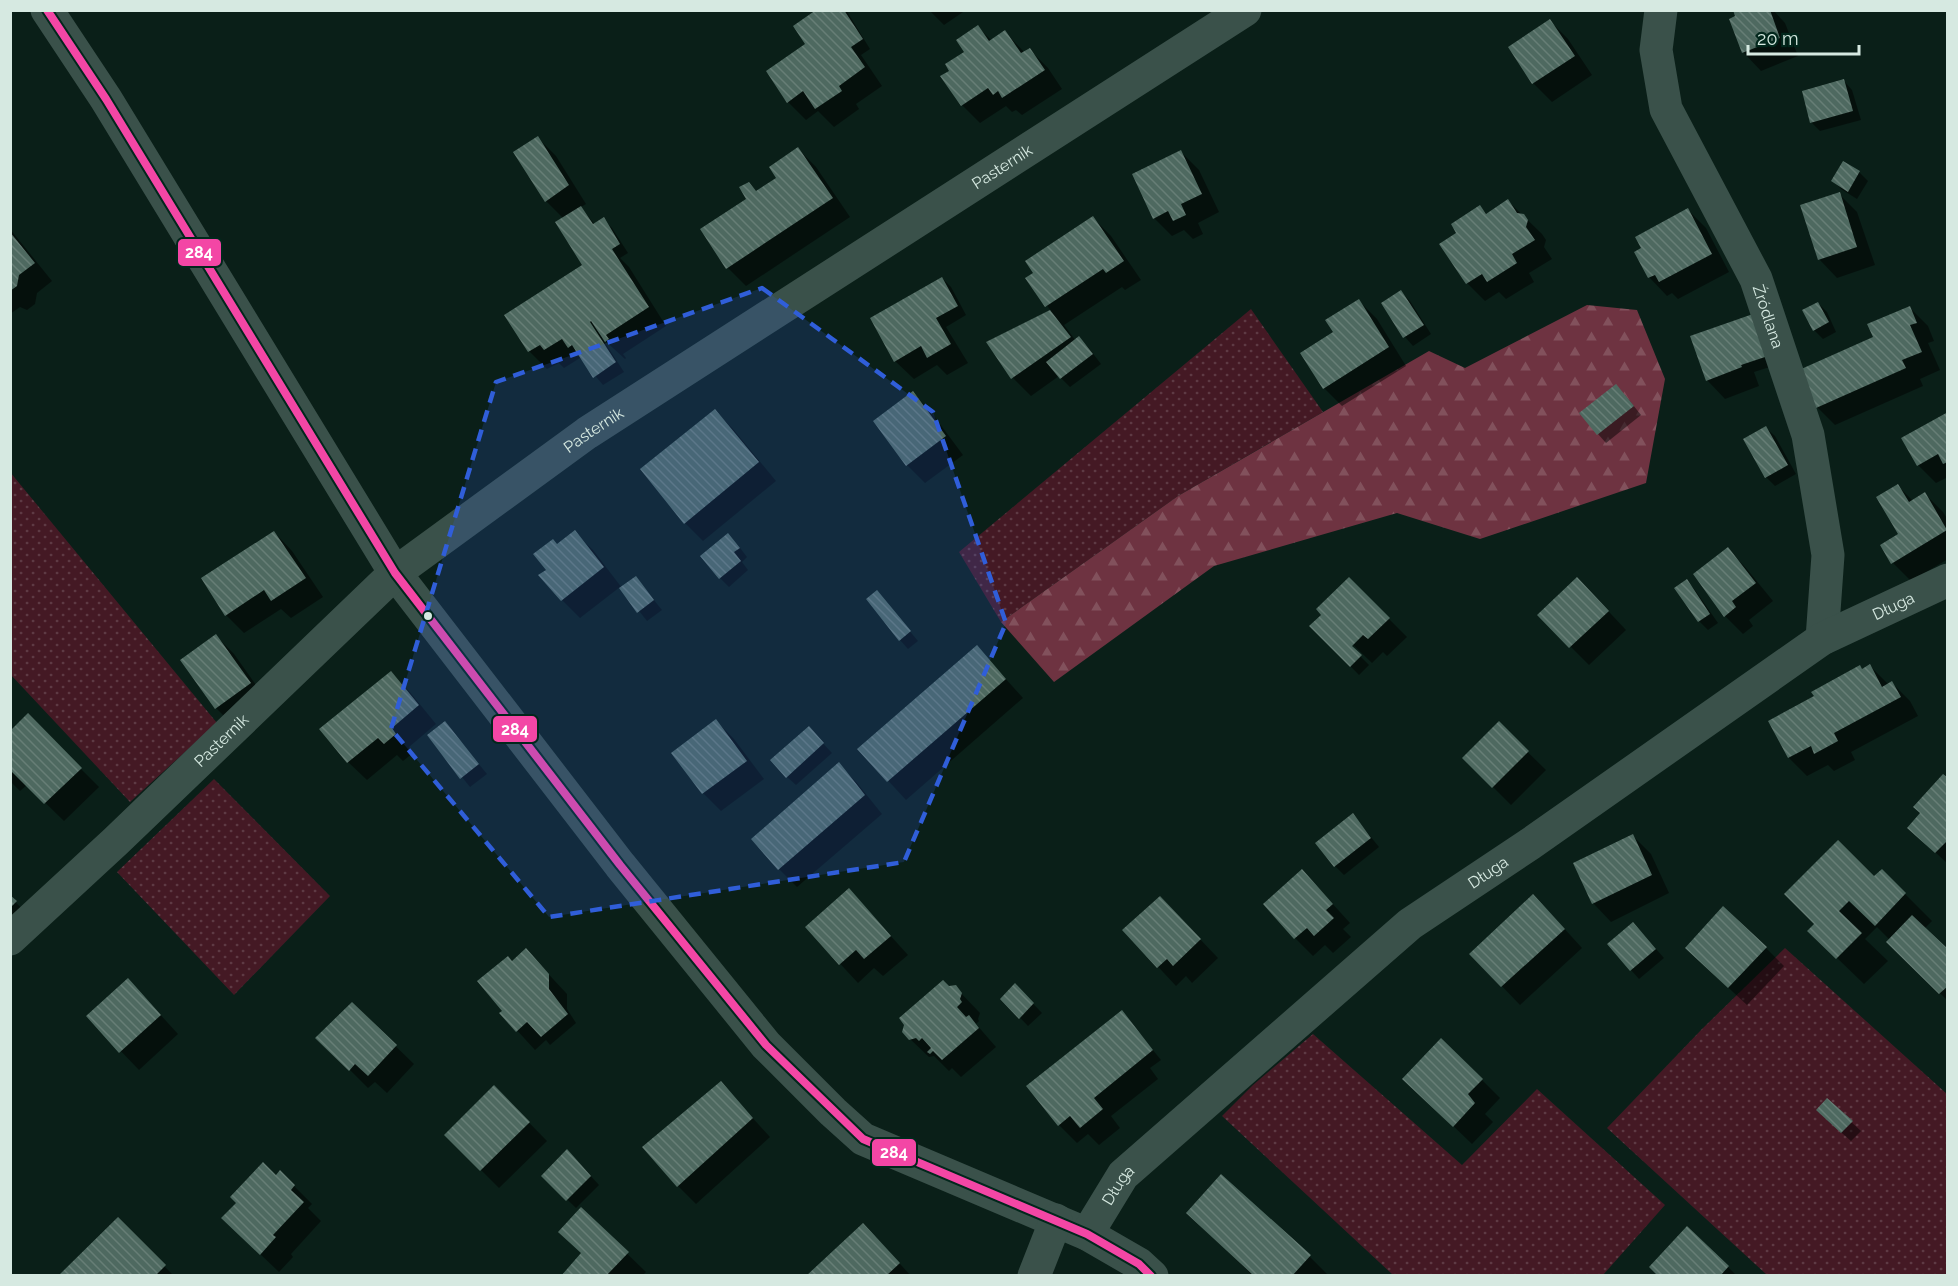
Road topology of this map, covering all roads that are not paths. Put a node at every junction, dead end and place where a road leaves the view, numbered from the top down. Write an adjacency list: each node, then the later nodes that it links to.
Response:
1 (47, 10): 4 (street)
2 (1245, 10): 4 (street, Pasternik)
3 (1661, 10): 6 (street, Źródlana)
4 (395, 573): 7 (street, Pasternik); 8 (street)
5 (1947, 580): 6 (street, Długa)
6 (1822, 639): 9 (street, Długa)
7 (10, 939)
8 (1056, 1220): 9 (street); 10 (street)
9 (1087, 1234): 11 (street)
10 (1034, 1275)
11 (1152, 1275)

